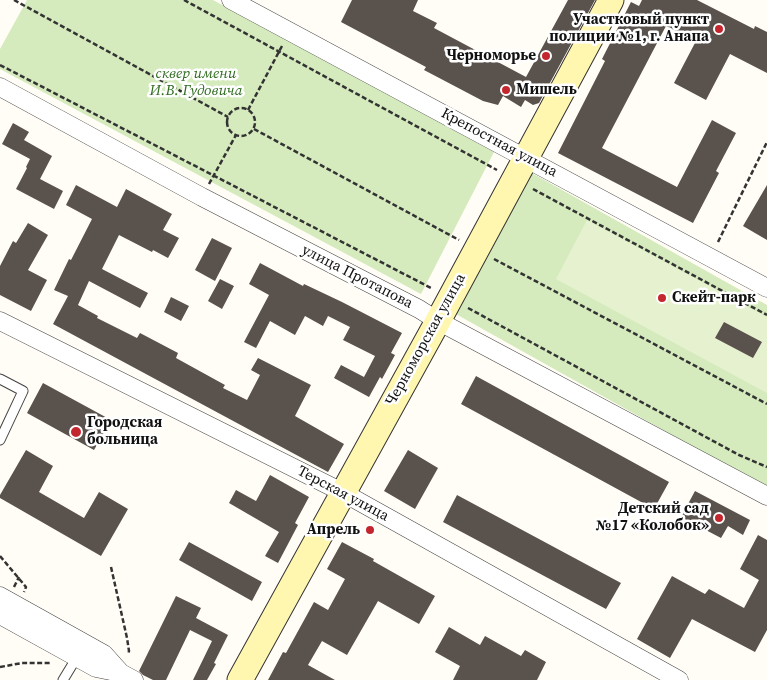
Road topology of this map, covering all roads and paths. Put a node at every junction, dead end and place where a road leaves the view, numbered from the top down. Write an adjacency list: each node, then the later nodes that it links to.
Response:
1 (14, 0): 10 (path)
2 (184, 0): 6 (path)
3 (231, 0): 5 (street, Крепостная улица)
4 (611, 0): 14 (street, Черноморская улица)
5 (289, 31): 6 (path); 14 (street, Крепостная улица)
6 (279, 51): 9 (path); 16 (path)
7 (0, 65): 15 (path)
8 (0, 87): 17 (street, улица Протапова)
9 (248, 110): 10 (path); 11 (path)
10 (228, 117): 12 (path)
11 (254, 129): 12 (path); 18 (path)
12 (236, 135): 15 (path)
13 (767, 142): 19 (path)
14 (526, 158): 16 (street, Черноморская улица); 19 (street, Крепостная улица)
15 (214, 176): 17 (path); 21 (path)
16 (514, 179): 18 (street, Черноморская улица); 22 (path)
17 (202, 197): 24 (street, улица Протапова)
18 (476, 250): 21 (street, Черноморская улица); 26 (path)
19 (710, 257): 20 (street, Крепостная улица)
20 (767, 288)
21 (451, 298): 24 (street, Черноморская улица); 28 (path)
22 (767, 315)
23 (0, 320): 29 (street, Терская улица)
24 (438, 321): 29 (street, Черноморская улица); 30 (street, улица Протапова)
25 (0, 379): 27 (lane)
26 (767, 404)
27 (0, 440)
28 (767, 466)
29 (342, 492): 38 (street, Черноморская улица); 39 (street, Терская улица)
30 (767, 496)
31 (111, 566): 36 (path)
32 (0, 596): 36 (street)
33 (0, 615): 34 (street)
34 (76, 657): 35 (path); 36 (street); 37 (lane)
35 (0, 667)
36 (127, 676)
37 (63, 680)
38 (240, 680)
39 (679, 680)

